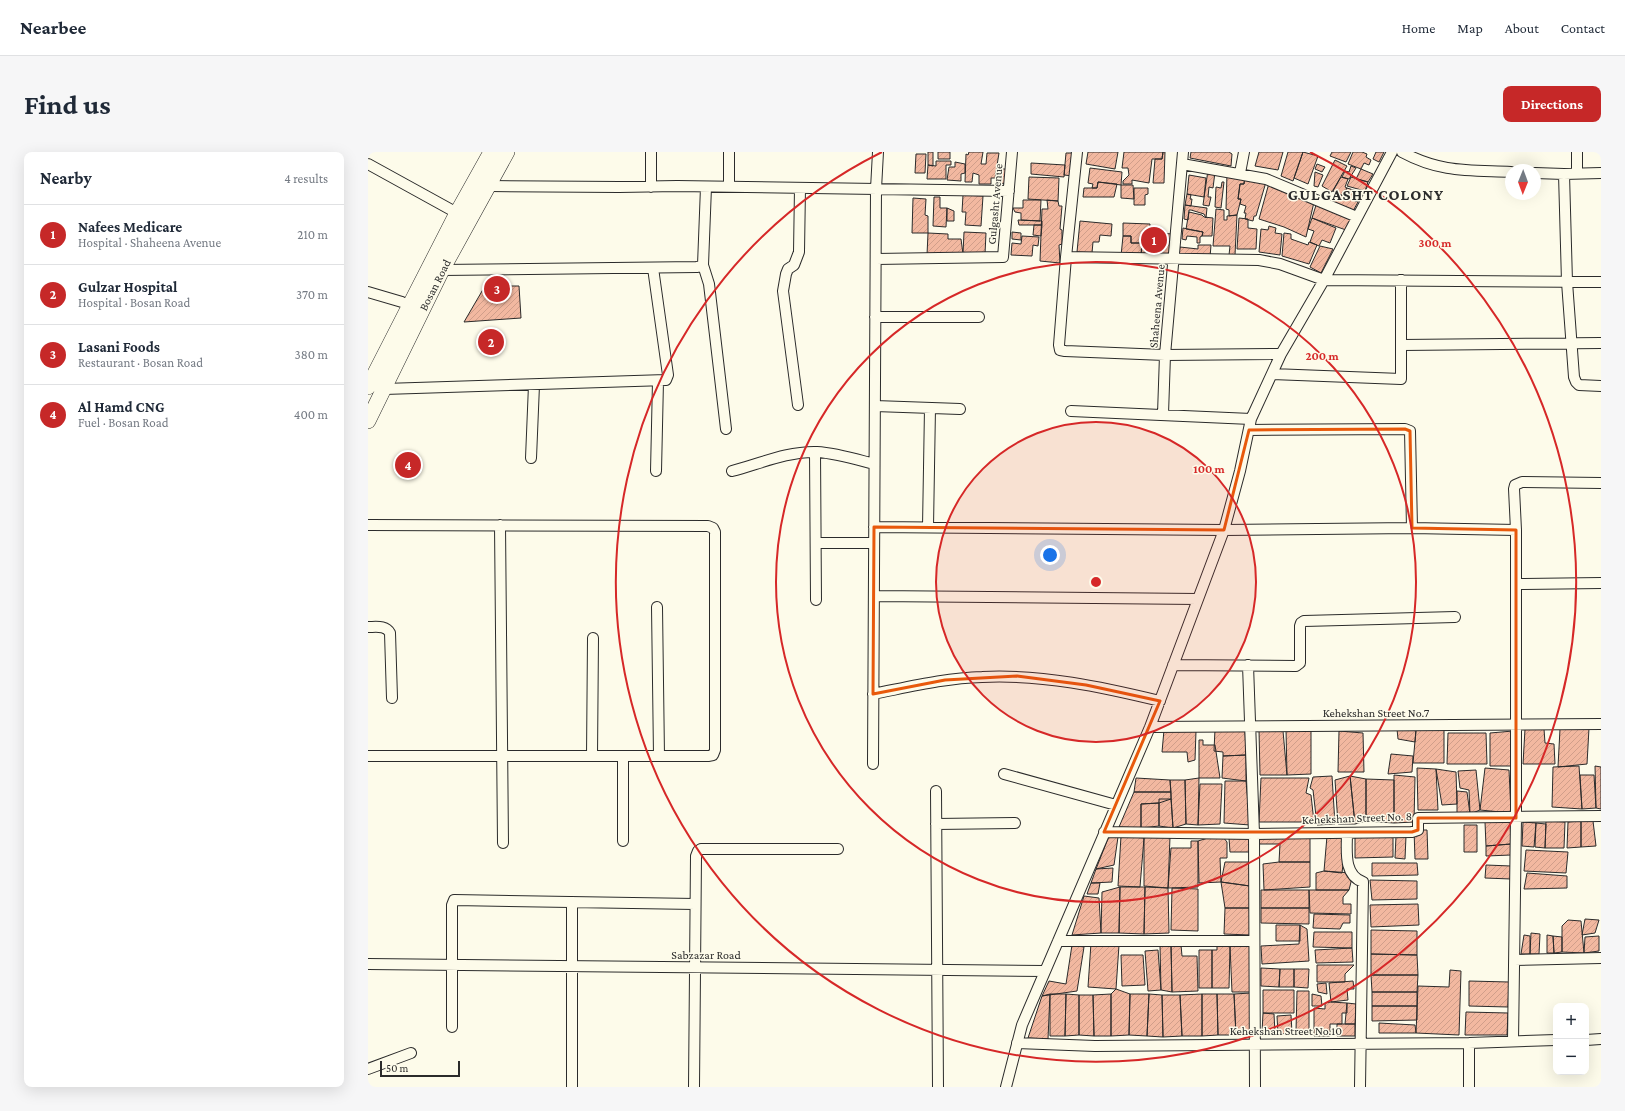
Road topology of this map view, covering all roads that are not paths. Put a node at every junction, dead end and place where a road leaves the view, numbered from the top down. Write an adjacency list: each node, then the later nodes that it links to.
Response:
1 (491, 152): 28 (main road, Bosan Road)
2 (508, 152): 21 (main road, Bosan Road)
3 (651, 152): 22 (street)
4 (730, 152): 24 (street)
5 (878, 152): 26 (street)
6 (1012, 152): 27 (street, Gulgasht Avenue)
7 (1077, 152): 30 (street)
8 (1183, 152): 14 (street, Shaheena Avenue)
9 (1244, 152): 16 (street)
10 (1392, 152): 29 (street)
11 (1402, 152): 15 (street)
12 (1577, 152): 20 (street)
13 (368, 164): 28 (street)
14 (1182, 164): 16 (street); 32 (street, Shaheena Avenue)
15 (1505, 172)
16 (1240, 173): 29 (street)
17 (1541, 173): 19 (street)
18 (1601, 173): 20 (street)
19 (1564, 174): 20 (street); 38 (street)
20 (1577, 174)
21 (490, 186): 22 (street); 35 (main road, Bosan Road)
22 (651, 187): 23 (street)
23 (706, 187): 24 (street); 33 (street)
24 (729, 187): 25 (street)
25 (800, 188): 26 (street); 55 (street)
26 (876, 189): 27 (street); 31 (street)
27 (1009, 191): 31 (street, Gulgasht Avenue)
28 (458, 213): 53 (main road, Bosan Road)
29 (1357, 217): 36 (street)
30 (1066, 257): 32 (street); 48 (street)
31 (876, 258): 43 (street)
32 (1174, 259): 36 (street); 48 (street, Shaheena Avenue)
33 (703, 265): 34 (street); 63 (street)
34 (652, 268): 35 (street); 50 (street)
35 (442, 270): 54 (main road, Bosan Road)
36 (1324, 280): 37 (street); 47 (street)
37 (1401, 280): 38 (street); 46 (street)
38 (1567, 282): 39 (street); 44 (street)
39 (1601, 282)
40 (368, 292): 41 (street)
41 (402, 302)
42 (979, 317): 43 (street)
43 (875, 318): 56 (street)
44 (1572, 343): 45 (street); 46 (street); 52 (street)
45 (1601, 343)
46 (1402, 345): 49 (street)
47 (1281, 354): 48 (street); 49 (street)
48 (1165, 355): 60 (street, Shaheena Avenue)
49 (1272, 374): 61 (street)
50 (658, 381): 51 (street); 68 (street)
51 (534, 385): 54 (street); 66 (street)
52 (1601, 386)
53 (368, 387)
54 (384, 389): 62 (main road, Bosan Road)
55 (798, 405)
56 (875, 406): 57 (street); 67 (street)
57 (930, 408): 58 (street); 74 (street)
58 (960, 409)
59 (1070, 411): 60 (street)
60 (1163, 414): 61 (street)
61 (1251, 419): 64 (street)
62 (368, 421)
63 (726, 429)
64 (1249, 430): 75 (street); 76 (street)
65 (815, 452): 67 (street); 69 (street); 78 (street)
66 (531, 458)
67 (874, 464): 73 (street)
68 (656, 471)
69 (732, 471)
70 (1601, 483): 77 (street)
71 (368, 525): 72 (street)
72 (500, 525): 99 (street); 102 (street)
73 (874, 527): 74 (street); 79 (street)
74 (928, 527): 76 (street)
75 (1412, 528): 76 (street); 77 (street)
76 (1224, 530): 83 (street)
77 (1516, 530): 81 (street)
78 (816, 542): 79 (street); 84 (street)
79 (874, 543): 82 (street)
80 (1601, 582): 81 (street)
81 (1516, 584): 95 (street)
82 (874, 596): 83 (street); 91 (street)
83 (1198, 599): 89 (street)
84 (816, 600)
85 (657, 607): 102 (street)
86 (1454, 617): 90 (street)
87 (368, 627): 92 (street)
88 (593, 638): 100 (street)
89 (1173, 665): 90 (street); 93 (street)
90 (1248, 665): 97 (street)
91 (873, 694): 93 (street); 103 (street)
92 (392, 698)
93 (1160, 701): 96 (street)
94 (1601, 724): 95 (street, Kehekshan Street No.7)
95 (1516, 726): 97 (street, Kehekshan Street No.7); 108 (street)
96 (1150, 727): 97 (street, Kehekshan Street No.7); 106 (street)
97 (1250, 727): 113 (street)
98 (368, 756): 99 (street)
99 (502, 756): 100 (street); 115 (street)
100 (592, 756): 101 (street)
101 (623, 756): 102 (street); 114 (street)
102 (659, 756)
103 (872, 764)
104 (1004, 774): 106 (street)
105 (936, 791): 110 (street)
106 (1116, 804): 111 (street)
107 (1601, 816): 108 (street, Kehekshan Street No. 8)
108 (1516, 818): 112 (street, Kehekshan Street No. 8); 122 (street)
109 (1015, 823): 110 (street)
110 (936, 824): 127 (street)
111 (1104, 832): 113 (street, Kehekshan Street No. 8); 119 (street)
112 (1346, 832): 113 (street, Kehekshan Street No. 8); 137 (street)
113 (1254, 834): 120 (street)
114 (623, 841)
115 (503, 843)
116 (838, 849): 118 (street)
117 (572, 902): 118 (street); 124 (street); 125 (street)
118 (695, 904): 126 (street)
119 (1058, 941): 120 (street); 128 (street)
120 (1254, 941): 136 (street)
121 (1601, 958): 122 (street)
122 (1514, 960): 133 (street)
123 (368, 964): 124 (street, Sabzazar Road)
124 (453, 965): 125 (street, Sabzazar Road); 129 (street)
125 (572, 966): 126 (street, Sabzazar Road); 140 (street)
126 (695, 968): 127 (street, Sabzazar Road); 141 (street)
127 (937, 970): 128 (street, Sabzazar Road); 142 (street)
128 (1044, 970): 134 (street)
129 (452, 1028)
130 (1601, 1039): 132 (street)
131 (1553, 1040): 133 (street, Kehekshan Street No.10)
132 (1589, 1040)
133 (1513, 1041): 135 (street, Kehekshan Street No.10)
134 (1017, 1043): 136 (street, Kehekshan Street No.10); 143 (street)
135 (1468, 1043): 137 (street, Kehekshan Street No.10); 146 (street)
136 (1255, 1044): 137 (street, Kehekshan Street No.10); 144 (street)
137 (1360, 1044): 145 (street)
138 (411, 1052): 139 (street)
139 (368, 1069)
140 (572, 1087)
141 (694, 1087)
142 (938, 1087)
143 (1006, 1087)
144 (1255, 1087)
145 (1360, 1087)
146 (1469, 1087)

